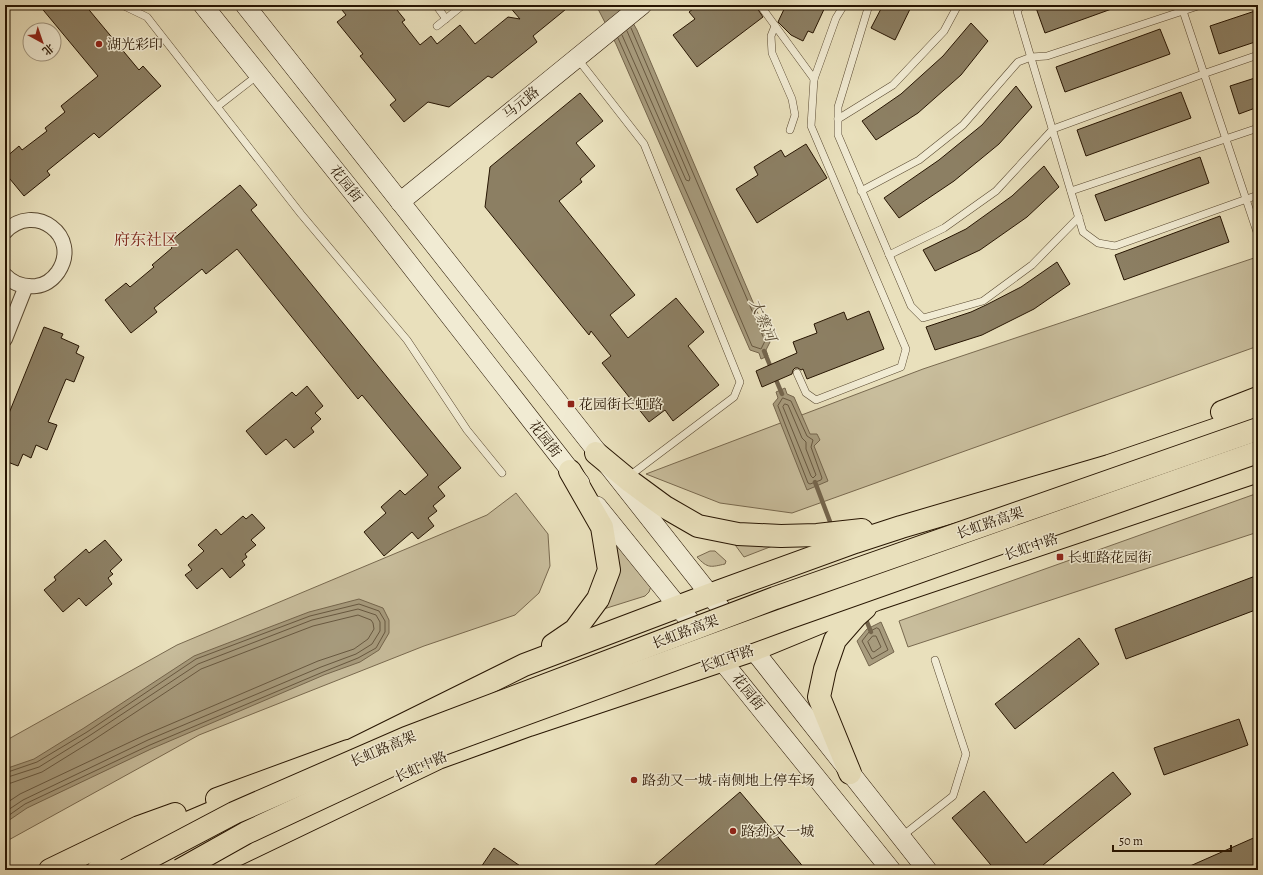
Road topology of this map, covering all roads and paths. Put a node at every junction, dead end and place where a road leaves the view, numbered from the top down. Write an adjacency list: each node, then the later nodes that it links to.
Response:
1 (122, 5): 23 (lane)
2 (203, 5): 20 (main road, 花园街)
3 (245, 5): 33 (main road)
4 (436, 5): 14 (lane)
5 (463, 5): 14 (lane)
6 (760, 5): 16 (lane)
7 (844, 5): 22 (lane)
8 (869, 5): 24 (lane)
9 (958, 5): 24 (lane)
10 (1022, 5): 18 (lane)
11 (1201, 5): 13 (lane)
12 (639, 8): 19 (main road, 马元路)
13 (1182, 8): 18 (lane); 21 (lane)
14 (446, 19): 15 (lane)
15 (438, 26)
16 (775, 26): 22 (lane); 27 (lane)
17 (1258, 55): 21 (lane)
18 (1031, 57): 26 (lane); 29 (lane)
19 (577, 58): 33 (main road, 马元路); 50 (lane)
20 (258, 74): 23 (lane); 47 (main road, 花园街)
21 (1204, 74): 26 (lane); 28 (lane)
22 (814, 79): 41 (lane)
23 (218, 106): 49 (lane)
24 (838, 119): 29 (lane)
25 (1258, 128): 28 (lane)
26 (1052, 129): 30 (lane); 37 (lane)
27 (790, 130)
28 (1225, 139): 30 (lane); 32 (lane)
29 (861, 191): 37 (lane)
30 (1071, 191): 34 (lane)
31 (1258, 195): 32 (lane)
32 (1245, 199): 34 (lane); 36 (lane)
33 (400, 202): 46 (main road)
34 (1079, 217): 37 (lane)
35 (5, 232): 39 (street)
36 (1258, 235)
37 (889, 255)
38 (5, 275): 39 (street)
39 (26, 286): 40 (street)
40 (5, 339)
41 (797, 373)
42 (1258, 398): 51 (main road)
43 (1258, 415): 51 (main road)
44 (1258, 429): 67 (main road, 长虹路高架, bridge)
45 (1258, 452): 68 (main road, 长虹路高架, bridge)
46 (596, 453): 50 (main road)
47 (570, 470): 54 (main road, 花园街); 60 (main road)
48 (1258, 471): 55 (main road, 长虹中路)
49 (502, 473)
50 (623, 481): 52 (main road); 53 (main road)
51 (901, 527): 52 (main road)
52 (822, 543): 53 (main road)
53 (709, 595): 54 (main road); 57 (main road)
54 (678, 606): 56 (main road); 59 (main road, 花园街)
55 (855, 612): 57 (main road, 长虹中路); 63 (main road)
56 (620, 628): 60 (main road); 61 (main road)
57 (753, 650): 59 (main road, 长虹中路); 63 (main road)
58 (935, 660): 64 (lane)
59 (722, 661): 61 (main road, 长虹中路); 70 (main road, 花园街)
60 (524, 664): 62 (main road)
61 (643, 687): 69 (main road, 长虹中路)
62 (358, 747): 65 (main road); 66 (main road)
63 (850, 773): 64 (main road)
64 (901, 837): 71 (main road)
65 (50, 870)
66 (98, 870)
67 (126, 870)
68 (180, 870)
69 (205, 870)
70 (891, 870)
71 (927, 870)

